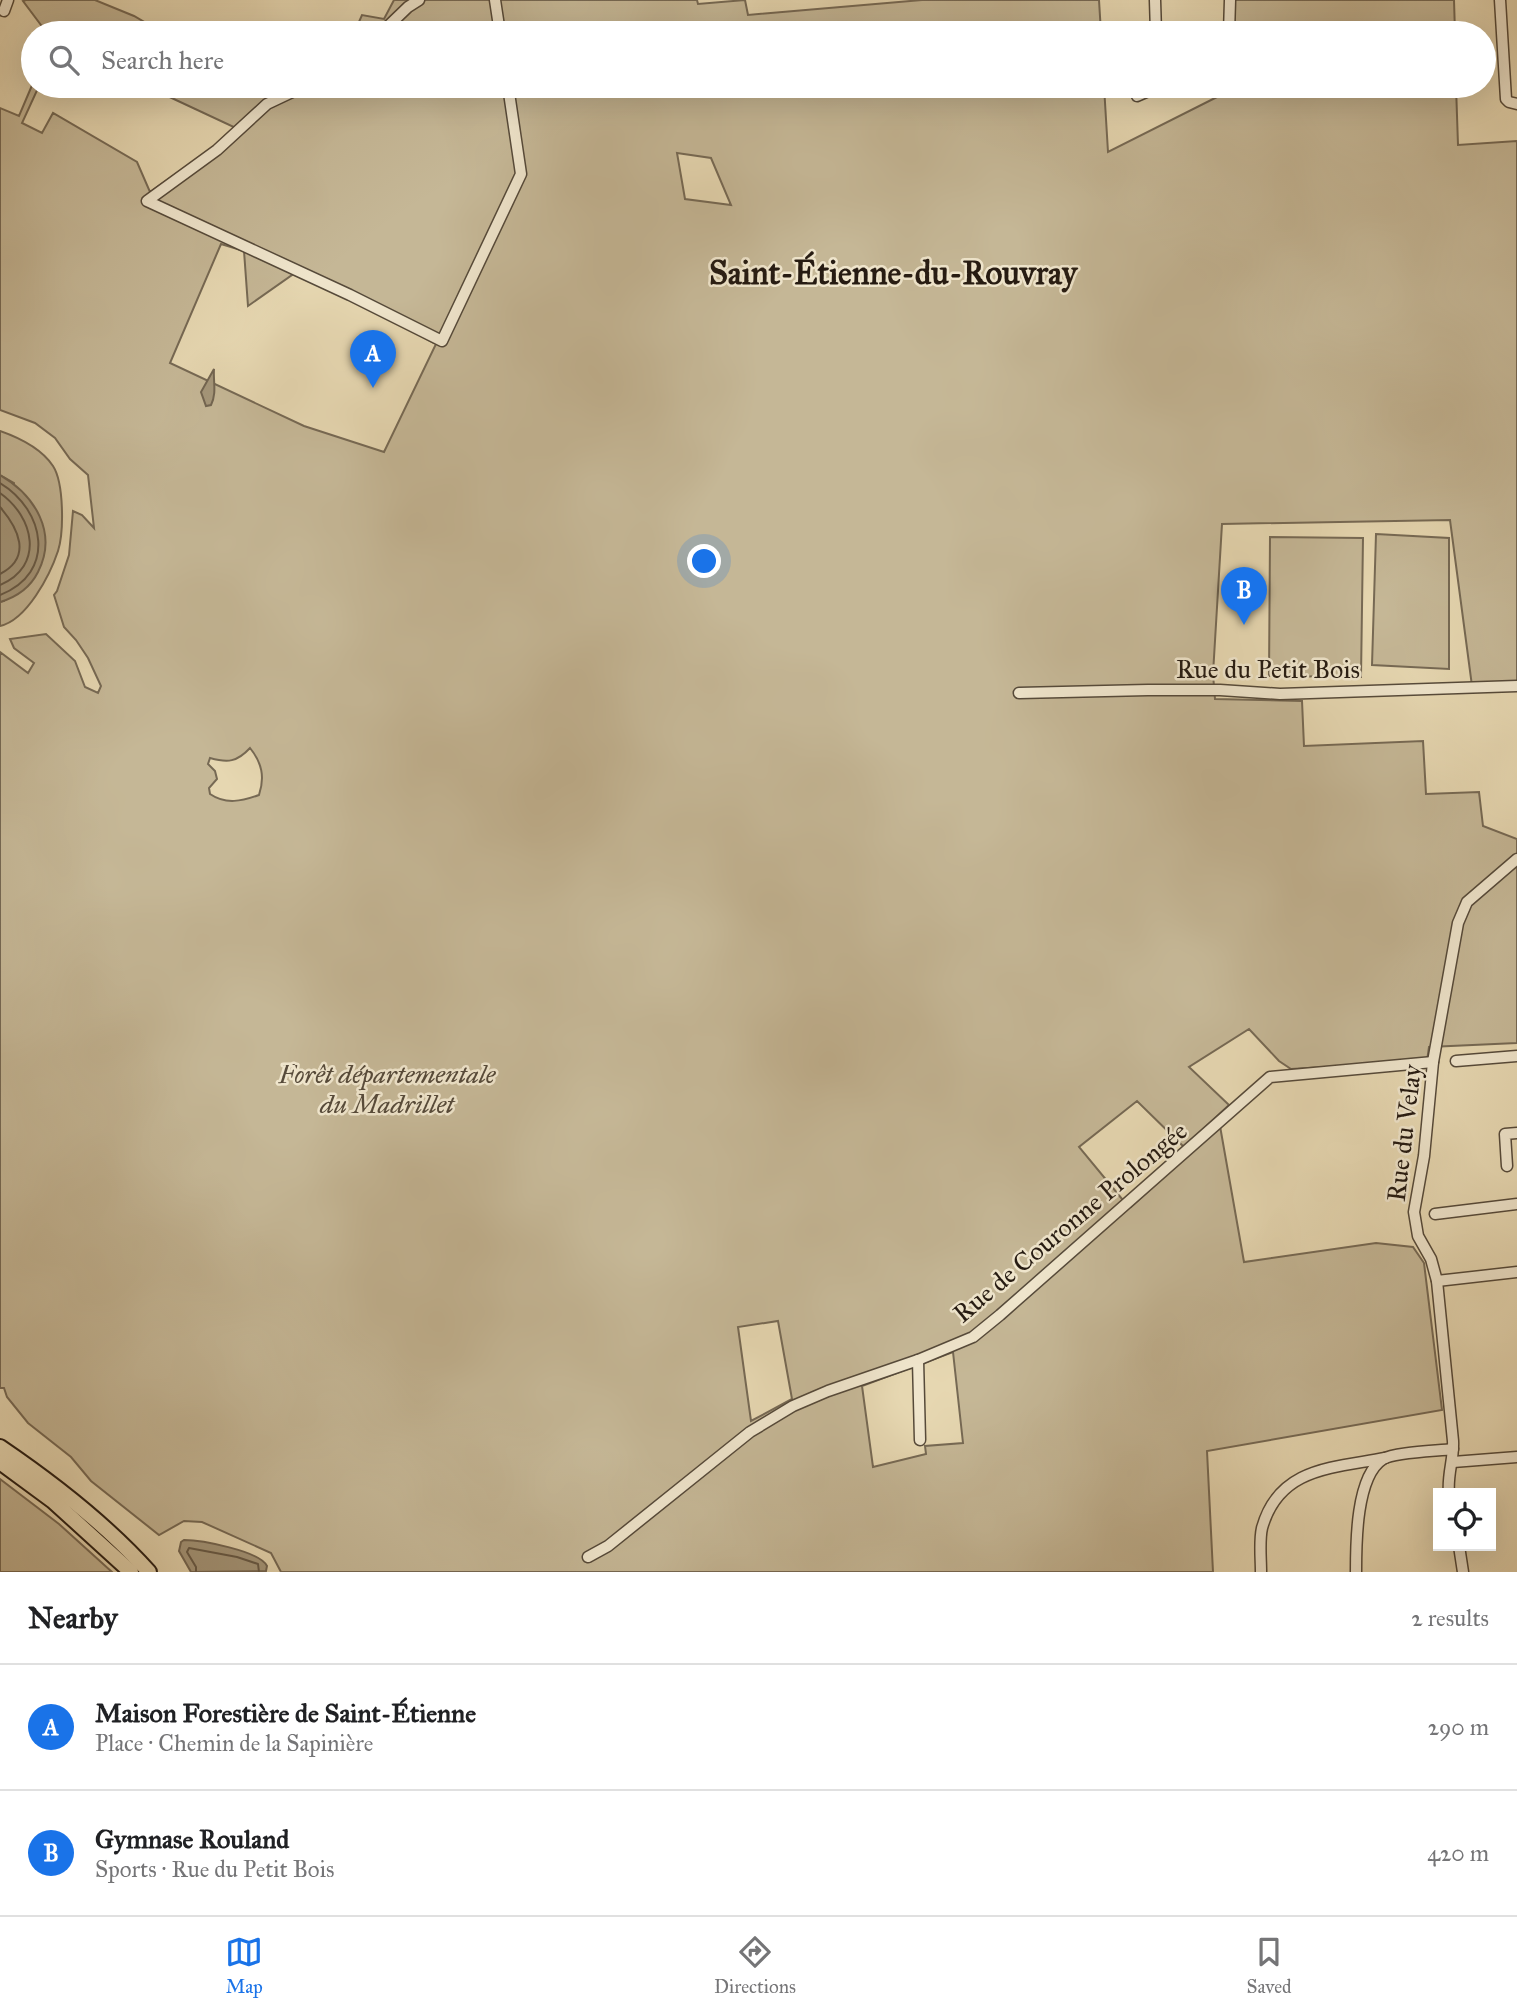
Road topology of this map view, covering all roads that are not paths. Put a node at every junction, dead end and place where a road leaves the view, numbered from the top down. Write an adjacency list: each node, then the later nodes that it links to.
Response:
1 (9, 0): 7 (street)
2 (419, 0): 8 (street)
3 (495, 0): 9 (street)
4 (1155, 0): 10 (street)
5 (1230, 0): 11 (street)
6 (1500, 0): 14 (street)
7 (4, 10)
8 (393, 21)
9 (498, 21)
10 (1156, 21)
11 (1229, 21)
12 (278, 98): 13 (street)
13 (510, 98)
14 (1517, 104)
15 (1517, 686): 16 (street, Rue du Petit Bois)
16 (1019, 693)
17 (1517, 859): 20 (street, Rue du Velay)
18 (1517, 1056): 19 (street)
19 (1456, 1060)
20 (1433, 1062): 26 (street, Rue du Velay); 27 (street, Rue de Couronne Prolongée)
21 (1517, 1133): 22 (street)
22 (1507, 1166)
23 (1517, 1204): 24 (street)
24 (1435, 1214)
25 (1517, 1272): 26 (street)
26 (1437, 1281): 30 (street, Rue du Velay)
27 (918, 1360): 28 (street); 37 (street, Rue de Couronne Prolongée)
28 (920, 1440)
29 (0, 1447): 39 (highway)
30 (1453, 1449): 32 (street); 34 (street, Rue du Velay)
31 (1517, 1457): 34 (street)
32 (1385, 1458): 40 (street); 41 (street)
33 (0, 1462): 38 (highway)
34 (1453, 1462): 35 (street, Rue du Velay)
35 (1448, 1488)
36 (1460, 1551): 42 (street)
37 (588, 1557)
38 (131, 1572)
39 (149, 1572)
40 (1261, 1572)
41 (1356, 1572)
42 (1463, 1572)

